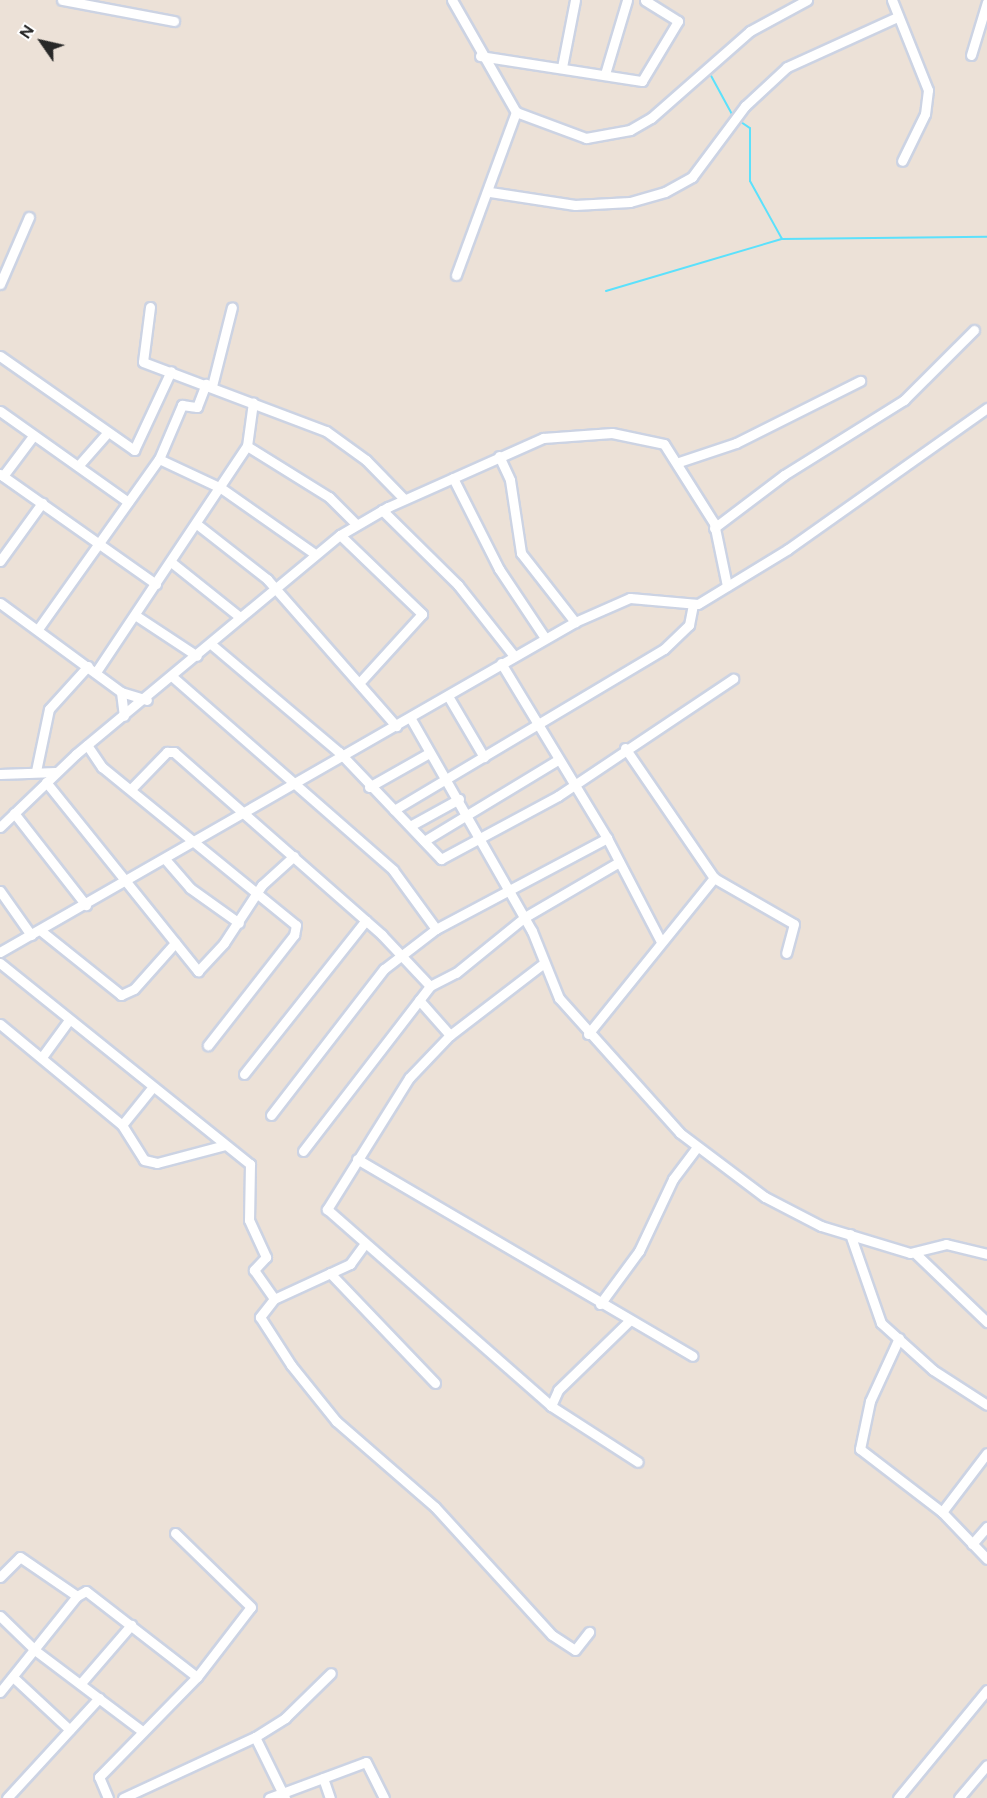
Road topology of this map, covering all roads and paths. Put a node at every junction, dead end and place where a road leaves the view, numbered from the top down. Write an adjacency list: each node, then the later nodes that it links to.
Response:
1 (62, 0): 10 (street)
2 (452, 0): 12 (street)
3 (575, 0): 13 (street)
4 (627, 0): 14 (street)
5 (807, 0): 15 (street)
6 (892, 0): 9 (street)
7 (649, 1): 14 (street)
8 (987, 2): 11 (street)
9 (897, 17): 16 (street); 17 (street)
10 (174, 21)
11 (971, 55)
12 (480, 56): 13 (street); 15 (street)
13 (562, 67): 14 (street)
14 (605, 74)
15 (516, 112): 17 (street)
16 (902, 161)
17 (490, 192): 19 (street)
18 (29, 217): 20 (street)
19 (456, 275)
20 (0, 284)
21 (150, 307): 25 (street)
22 (232, 307): 27 (street)
23 (974, 330): 47 (street)
24 (0, 356): 31 (street)
25 (171, 371): 27 (street); 31 (street)
26 (860, 381): 36 (street)
27 (209, 385): 28 (street); 35 (street)
28 (253, 402): 33 (street); 41 (street)
29 (987, 408): 54 (street)
30 (0, 411): 32 (street)
31 (108, 432): 37 (street)
32 (33, 436): 37 (street); 38 (street)
33 (247, 446): 40 (street); 45 (street)
34 (499, 456): 36 (street); 39 (street); 60 (street)
35 (159, 459): 40 (street); 42 (street)
36 (679, 462): 47 (street)
37 (78, 466): 42 (street)
38 (1, 475): 43 (street)
39 (453, 478): 41 (street); 62 (street)
40 (221, 488): 46 (street); 50 (street)
41 (404, 499): 44 (street)
42 (128, 502): 49 (street)
43 (42, 503): 49 (street); 51 (street)
44 (382, 510): 45 (street); 65 (street)
45 (356, 524): 48 (street)
46 (198, 525): 52 (street); 55 (street)
47 (714, 528): 54 (street)
48 (340, 535): 50 (street); 71 (street)
49 (99, 542): 53 (street); 61 (street)
50 (315, 554): 55 (street)
51 (0, 561)
52 (171, 562): 53 (street); 59 (street)
53 (156, 584): 58 (street)
54 (727, 586): 57 (street)
55 (275, 588): 59 (street); 71 (street)
56 (0, 603): 61 (street)
57 (693, 605): 60 (street); 77 (street)
58 (135, 615): 64 (street); 68 (street)
59 (240, 617): 63 (street)
60 (575, 622): 62 (street)
61 (38, 629): 67 (street)
62 (545, 638): 65 (street)
63 (211, 644): 64 (street); 82 (street)
64 (197, 656): 69 (street)
65 (514, 656): 66 (street)
66 (501, 663): 73 (street); 77 (street)
67 (88, 666): 68 (street); 85 (street)
68 (96, 672): 72 (street)
69 (174, 678): 74 (street); 91 (street)
70 (733, 679): 79 (street)
71 (361, 681): 78 (street)
72 (121, 692): 74 (street); 75 (street)
73 (448, 696): 76 (street); 83 (street)
74 (147, 700): 75 (street)
75 (124, 716): 80 (street)
76 (411, 719): 78 (street); 81 (street)
77 (537, 725): 83 (street); 84 (street)
78 (396, 726): 82 (street)
79 (625, 748): 90 (street); 108 (street)
80 (88, 750): 86 (street); 93 (street)
81 (429, 753): 88 (street); 92 (street)
82 (342, 756): 91 (street); 92 (street)
83 (484, 757): 88 (street)
84 (558, 760): 90 (street); 98 (street)
85 (36, 771): 86 (street); 87 (street)
86 (56, 772): 89 (street)
87 (0, 774)
88 (446, 781): 94 (street); 95 (street)
89 (46, 782): 97 (street); 109 (street)
90 (574, 783): 101 (street); 102 (street)
91 (294, 784): 96 (street); 117 (street)
92 (369, 787): 95 (street)
93 (131, 789): 96 (street); 103 (street)
94 (459, 799): 98 (street); 99 (street)
95 (394, 810): 99 (street)
96 (246, 812): 103 (street); 105 (street)
97 (14, 813): 100 (street); 113 (street)
98 (468, 814): 102 (street); 104 (street)
99 (410, 826): 104 (street)
100 (0, 827)
101 (607, 838): 107 (street); 110 (street)
102 (481, 839): 104 (street); 110 (street)
103 (195, 840): 106 (street); 112 (street)
104 (424, 841)
105 (294, 856): 112 (street); 115 (street)
106 (165, 859): 109 (street); 116 (street)
107 (619, 862): 114 (street); 119 (street)
108 (714, 878): 119 (street); 122 (street)
109 (130, 880): 113 (street); 120 (street)
110 (508, 888): 114 (street); 117 (street)
111 (0, 891): 118 (street)
112 (257, 893): 116 (street); 132 (street)
113 (86, 905): 118 (street)
114 (525, 917): 124 (street); 126 (street)
115 (366, 920): 123 (street); 134 (street)
116 (239, 923): 120 (street)
117 (436, 929): 123 (street)
118 (35, 933): 120 (street); 121 (street)
119 (660, 940): 130 (street)
120 (175, 943)
121 (1, 952): 125 (street)
122 (786, 953)
123 (404, 955): 126 (street); 136 (street)
124 (543, 963): 130 (street); 131 (street)
125 (2, 964): 128 (street)
126 (430, 986): 127 (street)
127 (419, 1000): 131 (street); 140 (street)
128 (69, 1020): 133 (street); 135 (street)
129 (0, 1024): 133 (street)
130 (588, 1034): 139 (street)
131 (450, 1035): 141 (street)
132 (208, 1045)
133 (42, 1057): 137 (street)
134 (244, 1074)
135 (152, 1088): 137 (street); 138 (street)
136 (271, 1115)
137 (122, 1125): 138 (street)
138 (225, 1145): 147 (street)
139 (697, 1147): 142 (street); 148 (street)
140 (303, 1151)
141 (357, 1159): 143 (street); 148 (street)
142 (850, 1234): 144 (street); 151 (street)
143 (364, 1245): 146 (street); 155 (street)
144 (915, 1253): 145 (street); 150 (street)
145 (987, 1254)
146 (330, 1273): 147 (street); 153 (street)
147 (274, 1299): 167 (street)
148 (600, 1304): 149 (street)
149 (629, 1321): 152 (street); 155 (street)
150 (987, 1322)
151 (899, 1338): 154 (street); 158 (street)
152 (693, 1356)
153 (435, 1383)
154 (987, 1405)
155 (551, 1406): 157 (street)
156 (987, 1453): 158 (street)
157 (638, 1462)
158 (942, 1512): 161 (street)
159 (987, 1527): 161 (street)
160 (175, 1533): 170 (street)
161 (972, 1544): 162 (street)
162 (987, 1559)
163 (0, 1577): 164 (street)
164 (77, 1596): 166 (street); 168 (street)
165 (0, 1616): 168 (street)
166 (131, 1625): 170 (street); 172 (street)
167 (589, 1632)
168 (36, 1651): 171 (street); 172 (street)
169 (331, 1673): 178 (street)
170 (197, 1677): 177 (street)
171 (14, 1678): 174 (street); 176 (street)
172 (81, 1683): 175 (street)
173 (987, 1690): 188 (street)
174 (0, 1692)
175 (99, 1698): 176 (street); 177 (street)
176 (69, 1730): 182 (street)
177 (141, 1731): 183 (street)
178 (255, 1737): 181 (street); 184 (street)
179 (987, 1765): 189 (street)
180 (323, 1778): 181 (street); 186 (street); 187 (street)
181 (284, 1795): 185 (street)
182 (7, 1798)
183 (108, 1798)
184 (123, 1798)
185 (269, 1798)
186 (330, 1798)
187 (384, 1798)
188 (898, 1798)
189 (959, 1798)

